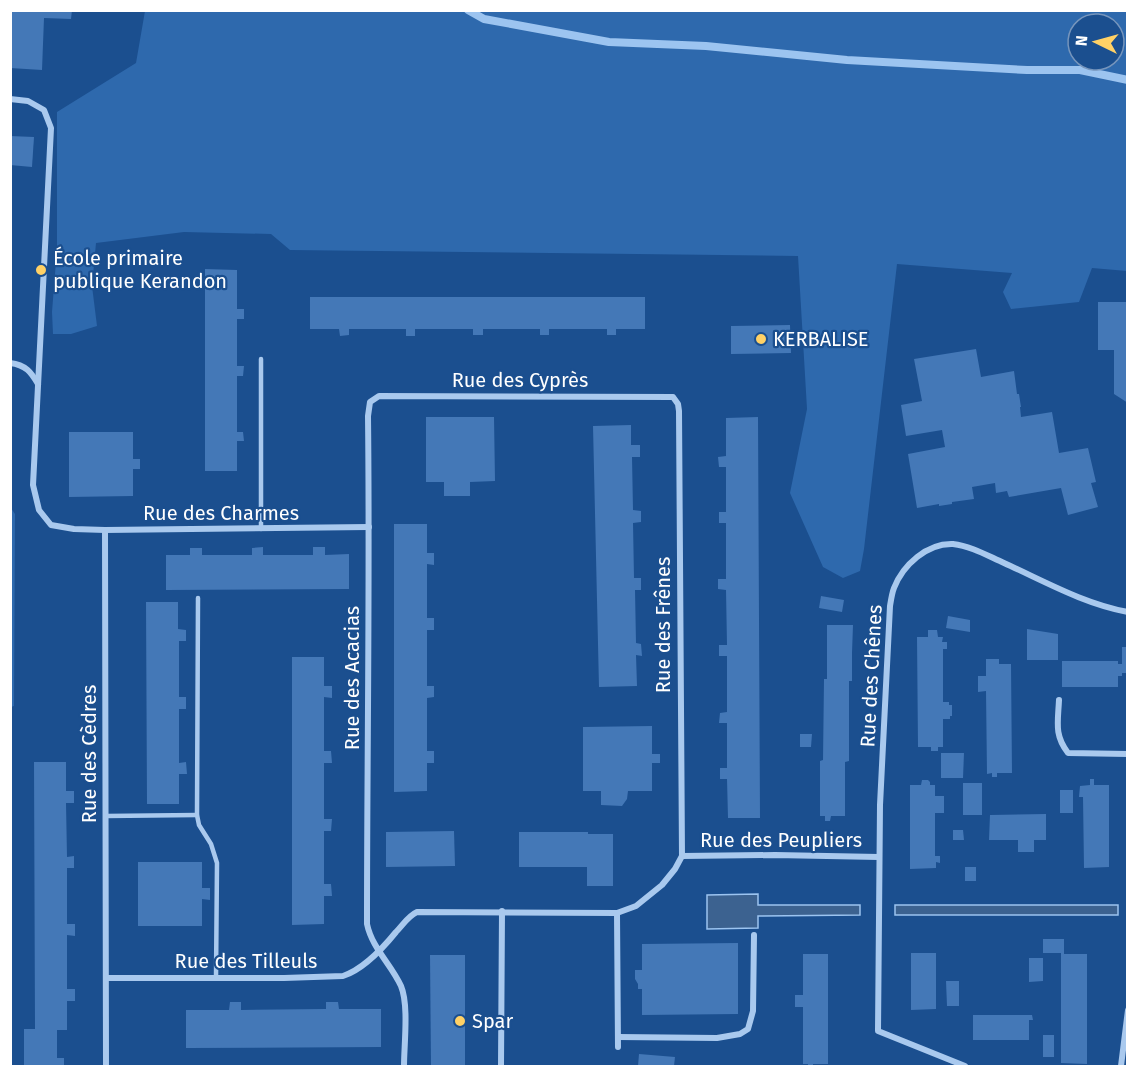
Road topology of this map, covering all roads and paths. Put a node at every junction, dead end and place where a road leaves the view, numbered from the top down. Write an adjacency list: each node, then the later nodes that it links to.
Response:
1 (10, 99): 4 (street, Rue des Charmes)
2 (261, 359): 8 (lane)
3 (10, 363): 4 (street)
4 (38, 385): 9 (street, Rue des Charmes)
5 (673, 397): 6 (street, Rue des Cyprès); 16 (street, Rue des Frênes)
6 (370, 402): 7 (street, Rue des Acacias)
7 (369, 527): 8 (street, Rue des Charmes); 21 (street, Rue des Acacias)
8 (261, 529): 9 (street, Rue des Charmes)
9 (105, 530): 15 (street, Rue des Cèdres)
10 (198, 598): 14 (lane)
11 (1128, 612): 17 (street, Rue des Chênes)
12 (1059, 700): 13 (street)
13 (1128, 754)
14 (197, 814): 15 (lane); 23 (lane)
15 (106, 816): 22 (street, Rue des Cèdres)
16 (682, 856): 17 (street, Rue des Peupliers); 19 (street)
17 (879, 857): 30 (street, Rue des Chênes)
18 (502, 911): 19 (street, Rue des Tilleuls); 21 (street, Rue des Tilleuls); 29 (street)
19 (617, 913): 25 (street)
20 (754, 935): 25 (street)
21 (379, 952): 23 (street, Rue des Tilleuls); 28 (street, Rue des Acacias)
22 (106, 978): 23 (street, Rue des Tilleuls); 27 (street, Rue des Cèdres)
23 (216, 978)
24 (1128, 1010): 31 (street)
25 (618, 1037): 26 (street)
26 (618, 1047)
27 (106, 1066)
28 (404, 1066)
29 (501, 1066)
30 (965, 1066)
31 (1121, 1066)

